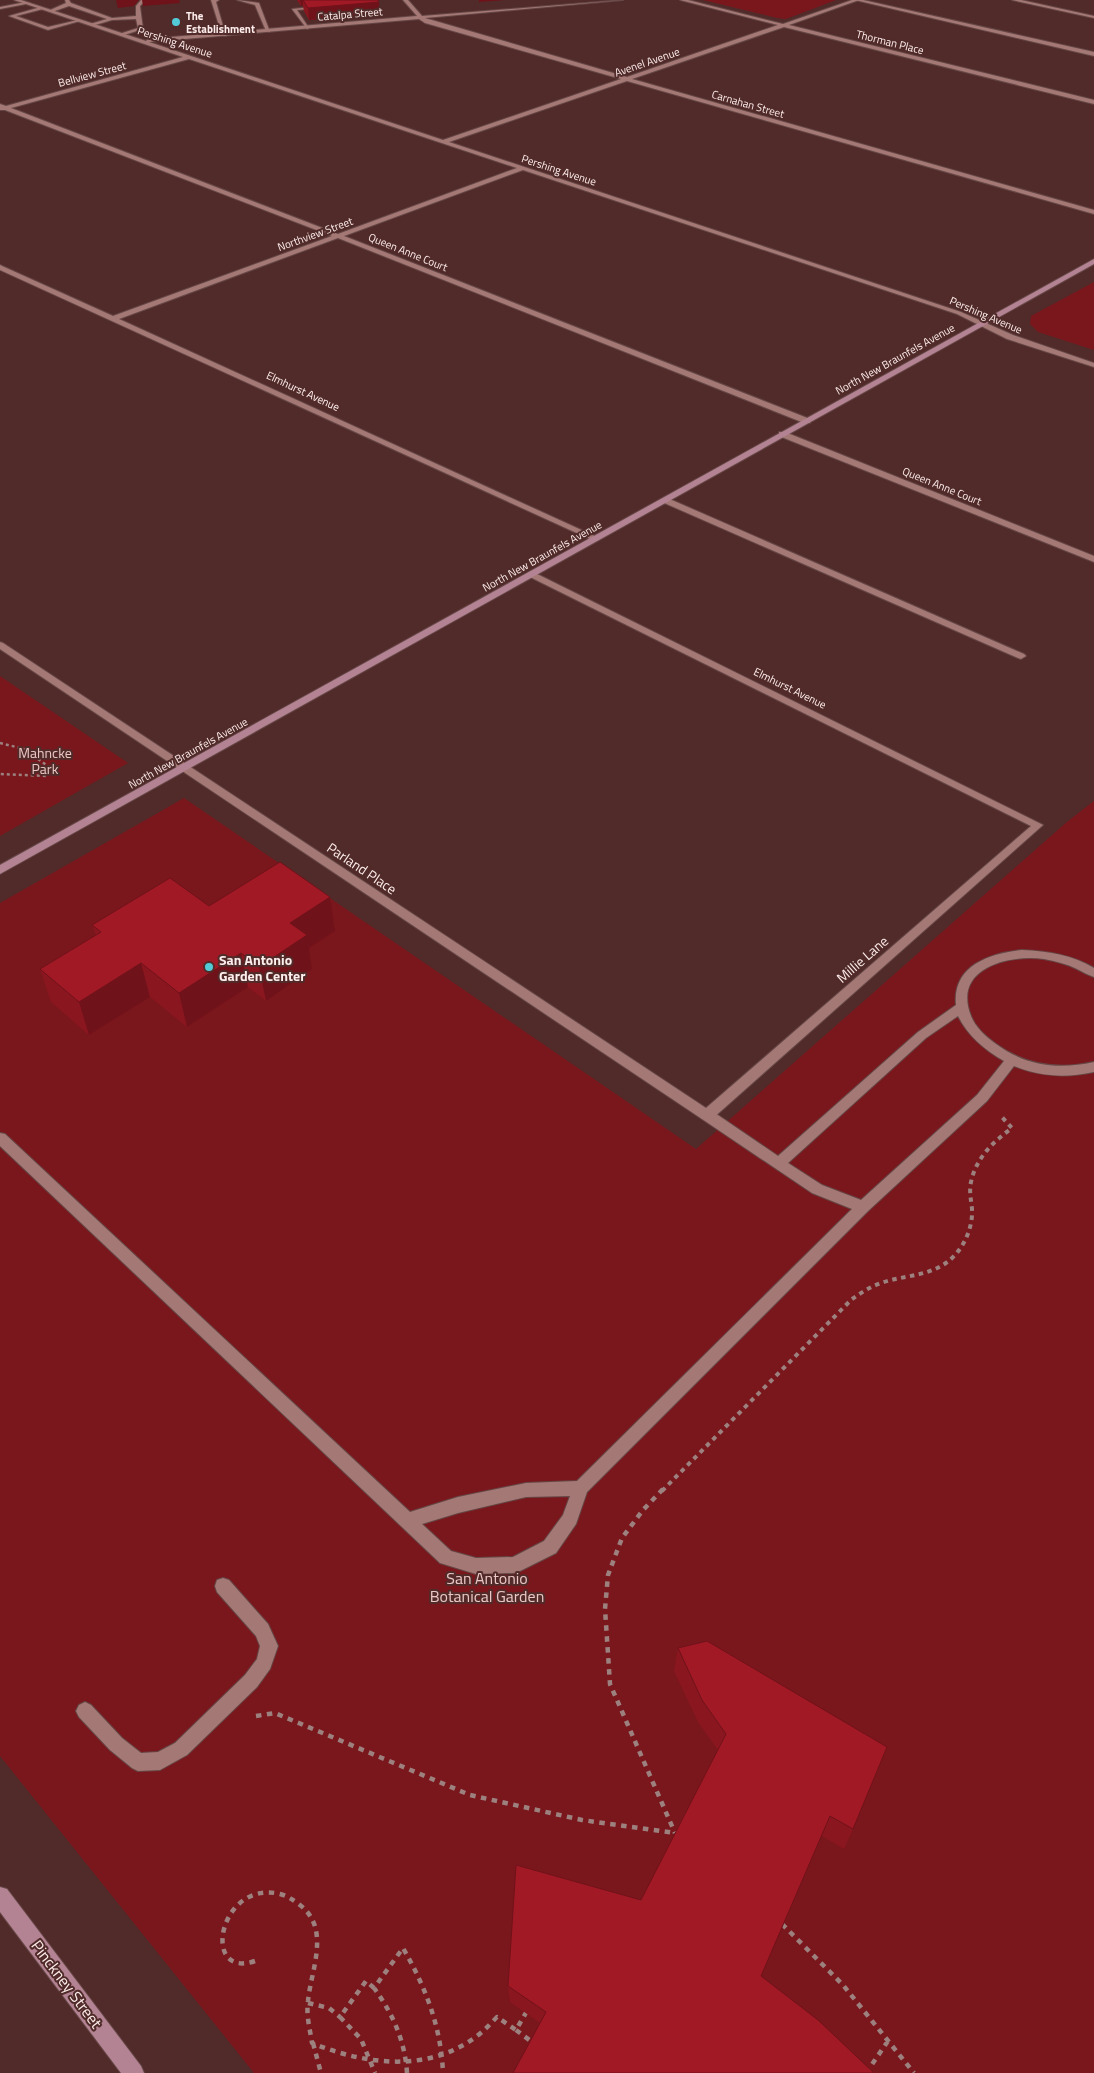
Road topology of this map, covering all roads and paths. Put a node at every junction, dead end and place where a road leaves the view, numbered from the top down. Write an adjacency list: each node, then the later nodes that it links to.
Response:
1 (16, 0): 11 (street, Pershing Avenue)
2 (144, 0): 16 (street)
3 (217, 0): 26 (street)
4 (239, 0): 24 (street)
5 (405, 0): 18 (street)
6 (621, 0): 18 (street, Catalpa Street)
7 (682, 0): 22 (street, Thorman Place)
8 (857, 0): 22 (street, Avenel Avenue); 28 (street)
9 (1014, 0): 17 (street)
10 (66, 1): 15 (street); 19 (street)
11 (24, 2): 13 (street); 14 (street, Pershing Avenue)
12 (328, 6): 23 (street)
13 (0, 8)
14 (41, 8): 15 (street, Pershing Avenue); 20 (street)
15 (50, 11): 20 (street, Pershing Avenue)
16 (138, 17): 19 (street); 25 (street)
17 (1094, 17)
18 (421, 18): 23 (street, Catalpa Street); 30 (street, Carnahan Street)
19 (112, 19): 21 (street)
20 (78, 21): 21 (street, Pershing Avenue)
21 (92, 25): 25 (street, Pershing Avenue)
22 (782, 26): 30 (street, Avenel Avenue); 31 (street, Thorman Place)
23 (307, 28): 24 (street, Catalpa Street)
24 (268, 31): 26 (street, Catalpa Street)
25 (120, 34): 27 (street, Pershing Avenue)
26 (224, 34): 27 (street, Catalpa Street)
27 (140, 41): 29 (street, Pershing Avenue)
28 (1094, 54)
29 (190, 57): 32 (street, Bellview Street); 33 (street, Pershing Avenue)
30 (627, 79): 33 (street, Avenel Avenue); 35 (street, Carnahan Street)
31 (1094, 102)
32 (1, 108): 36 (street, Queen Anne Court)
33 (443, 142): 34 (street, Pershing Avenue)
34 (523, 168): 36 (street, Northview Street); 40 (street, Pershing Avenue)
35 (1094, 212)
36 (339, 236): 39 (street, Northview Street); 42 (street, Queen Anne Court)
37 (1094, 261): 40 (street, North New Braunfels Avenue)
38 (0, 267): 39 (street, Elmhurst Avenue)
39 (114, 318): 45 (street, Elmhurst Avenue)
40 (981, 324): 41 (street, Pershing Avenue); 42 (street, North New Braunfels Avenue)
41 (1094, 365)
42 (807, 421): 43 (street, North New Braunfels Avenue)
43 (782, 434): 44 (street, North New Braunfels Avenue); 46 (street, Queen Anne Court)
44 (665, 500): 45 (street, North New Braunfels Avenue); 49 (street)
45 (595, 538): 47 (street, North New Braunfels Avenue)
46 (1094, 559)
47 (531, 574): 51 (street, North New Braunfels Avenue); 53 (street, Elmhurst Avenue)
48 (0, 645): 51 (street, Parland Place)
49 (1020, 656)
50 (0, 743): 52 (path)
51 (184, 768): 54 (street, North New Braunfels Avenue); 60 (street, Parland Place)
52 (0, 774)
53 (1038, 825): 60 (street, Millie Lane)
54 (0, 870)
55 (1094, 973): 56 (street)
56 (962, 1007): 57 (street); 62 (street)
57 (1012, 1060): 58 (street); 59 (street)
58 (1094, 1067)
59 (982, 1098): 63 (street); 69 (path)
60 (707, 1115): 62 (street, Parland Place)
61 (0, 1138): 65 (street)
62 (779, 1163): 63 (street, Parland Place)
63 (863, 1207): 64 (street)
64 (581, 1488): 65 (street); 65 (street)
65 (406, 1521)
66 (223, 1586): 67 (street)
67 (84, 1711)
68 (249, 1717): 69 (path)
69 (675, 1833): 70 (path)
70 (683, 1839)
71 (0, 1896): 89 (street, Pinckney Street)
72 (776, 1918): 79 (path)
73 (255, 1961): 75 (path)
74 (374, 1988): 77 (path); 82 (path); 88 (path)
75 (308, 2003): 77 (path); 80 (path)
76 (531, 2003): 78 (path)
77 (340, 2017): 87 (path)
78 (516, 2030): 81 (path); 82 (path)
79 (888, 2040): 92 (path); 93 (path)
80 (312, 2043): 83 (path); 90 (path)
81 (538, 2046)
82 (443, 2057): 88 (path); 91 (path)
83 (348, 2061)
84 (364, 2066): 87 (path)
85 (399, 2068): 88 (path)
86 (382, 2069): 87 (path)
87 (374, 2070)
88 (407, 2070)
89 (134, 2073)
90 (321, 2073)
91 (443, 2073)
92 (866, 2073)
93 (914, 2073)

